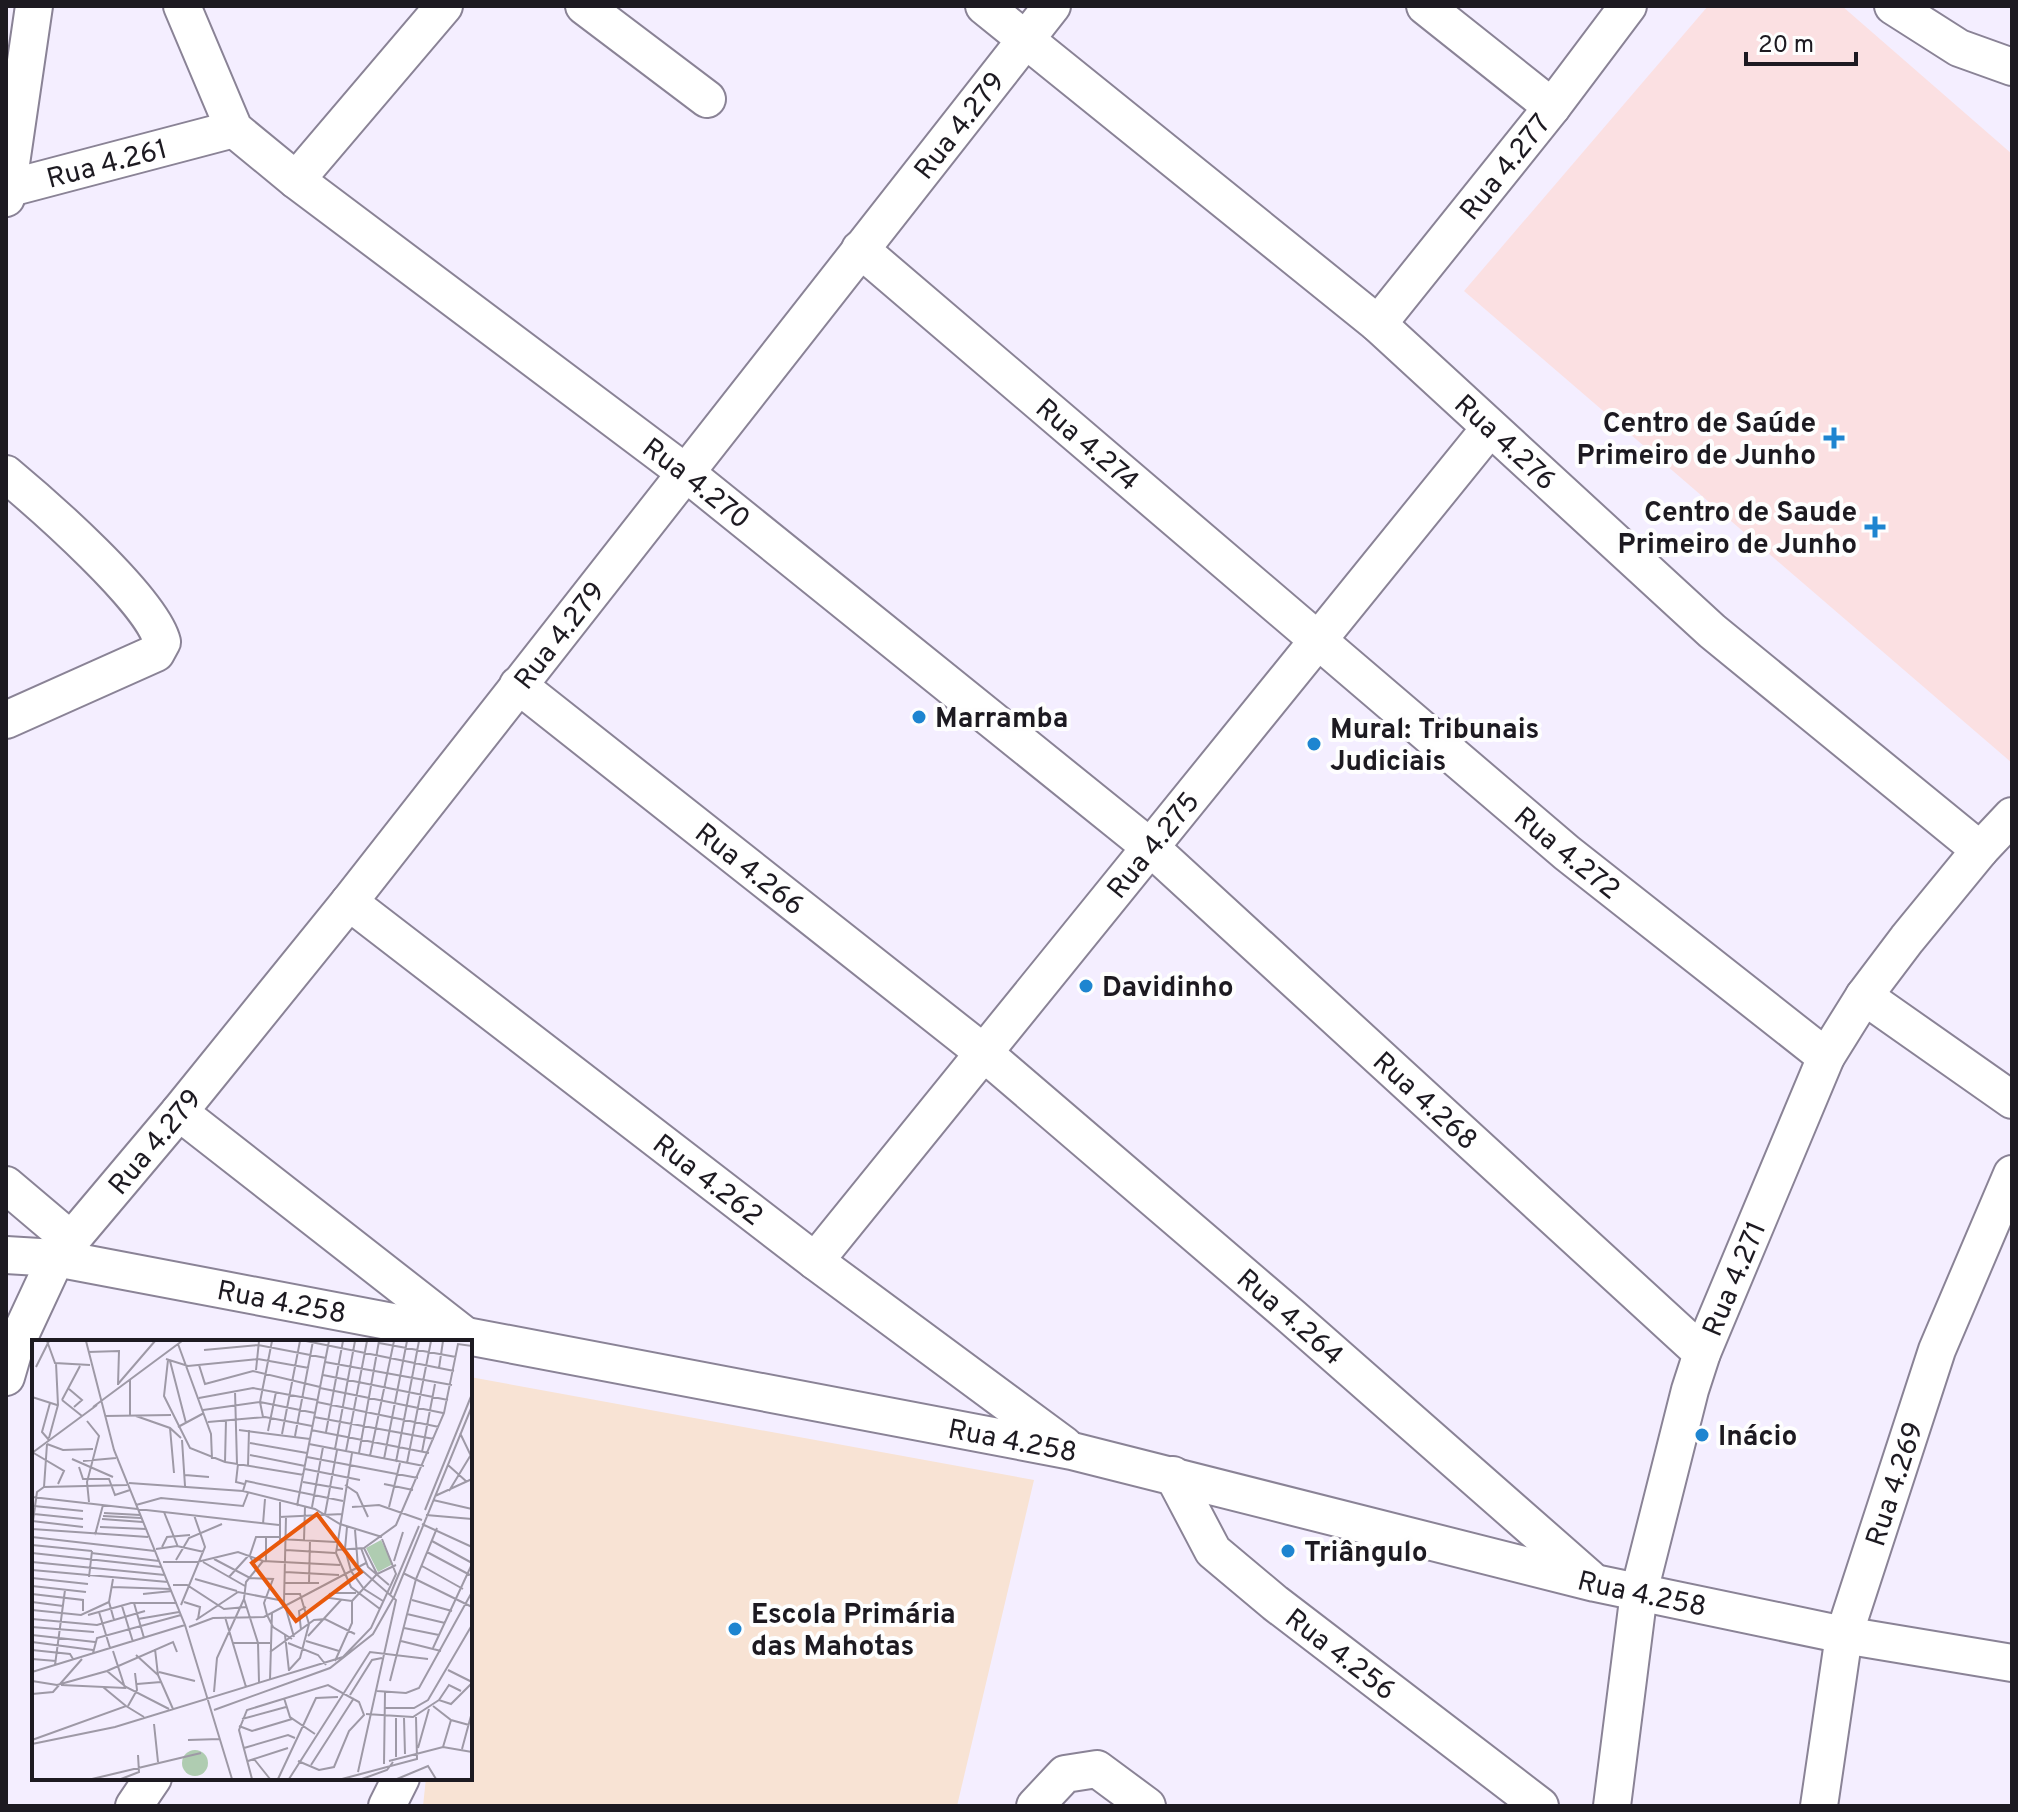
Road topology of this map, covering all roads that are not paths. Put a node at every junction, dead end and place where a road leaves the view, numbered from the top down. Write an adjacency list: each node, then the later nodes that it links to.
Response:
1 (34, 6): 16 (street)
2 (182, 6): 14 (street)
3 (444, 6): 15 (street)
4 (584, 6): 12 (street)
5 (984, 6): 10 (street, Rua 4.276)
6 (1052, 6): 10 (street, Rua 4.279)
7 (1425, 6): 13 (street)
8 (1628, 6): 13 (street, Rua 4.277)
9 (1893, 6): 11 (street)
10 (1024, 41): 17 (street, Rua 4.279); 18 (street, Rua 4.276)
11 (2012, 67)
12 (707, 99)
13 (1552, 107): 18 (street, Rua 4.277)
14 (222, 133): 15 (street, Rua 4.270); 16 (street, Rua 4.261)
15 (296, 180): 20 (street, Rua 4.270)
16 (6, 192)
17 (860, 249): 20 (street, Rua 4.279); 22 (street, Rua 4.274)
18 (1378, 324): 19 (street, Rua 4.276)
19 (1490, 428): 22 (street, Rua 4.275); 27 (street, Rua 4.276)
20 (686, 473): 23 (street, Rua 4.279); 26 (street, Rua 4.270)
21 (6, 474): 24 (street)
22 (1318, 638): 26 (street, Rua 4.275); 31 (street, Rua 4.272)
23 (518, 685): 28 (street, Rua 4.279); 30 (street, Rua 4.266)
24 (6, 720)
25 (2012, 816): 27 (street, Rua 4.271)
26 (1150, 847): 30 (street, Rua 4.275); 41 (street, Rua 4.268)
27 (1980, 850): 29 (street, Rua 4.271)
28 (349, 902): 33 (street, Rua 4.279); 38 (street, Rua 4.262)
29 (1864, 996): 31 (street, Rua 4.271); 32 (street)
30 (984, 1053): 38 (street, Rua 4.275); 45 (street, Rua 4.264)
31 (1826, 1057): 41 (street, Rua 4.271)
32 (2012, 1100)
33 (179, 1112): 36 (street, Rua 4.279); 39 (street)
34 (2012, 1174): 47 (street, Rua 4.269)
35 (6, 1185): 36 (street)
36 (63, 1249): 37 (street, Rua 4.258); 39 (street, Rua 4.258); 42 (street, Rua 4.279)
37 (6, 1255)
38 (815, 1261): 43 (street, Rua 4.262)
39 (466, 1340)
40 (472, 1341): 43 (street, Rua 4.258)
41 (1702, 1353): 46 (street, Rua 4.271)
42 (6, 1377)
43 (1072, 1451): 44 (street, Rua 4.258)
44 (1173, 1475): 45 (street, Rua 4.258); 55 (street, Rua 4.256)
45 (1595, 1583): 46 (street, Rua 4.258)
46 (1639, 1592): 47 (street, Rua 4.258); 56 (street, Rua 4.271)
47 (1844, 1635): 48 (street, Rua 4.258); 57 (street, Rua 4.269)
48 (2012, 1663)
49 (152, 1780): 51 (street)
50 (400, 1780): 52 (street)
51 (134, 1806)
52 (387, 1806)
53 (1035, 1806): 54 (street)
54 (1147, 1806)
55 (1540, 1806)
56 (1612, 1806)
57 (1819, 1806)

